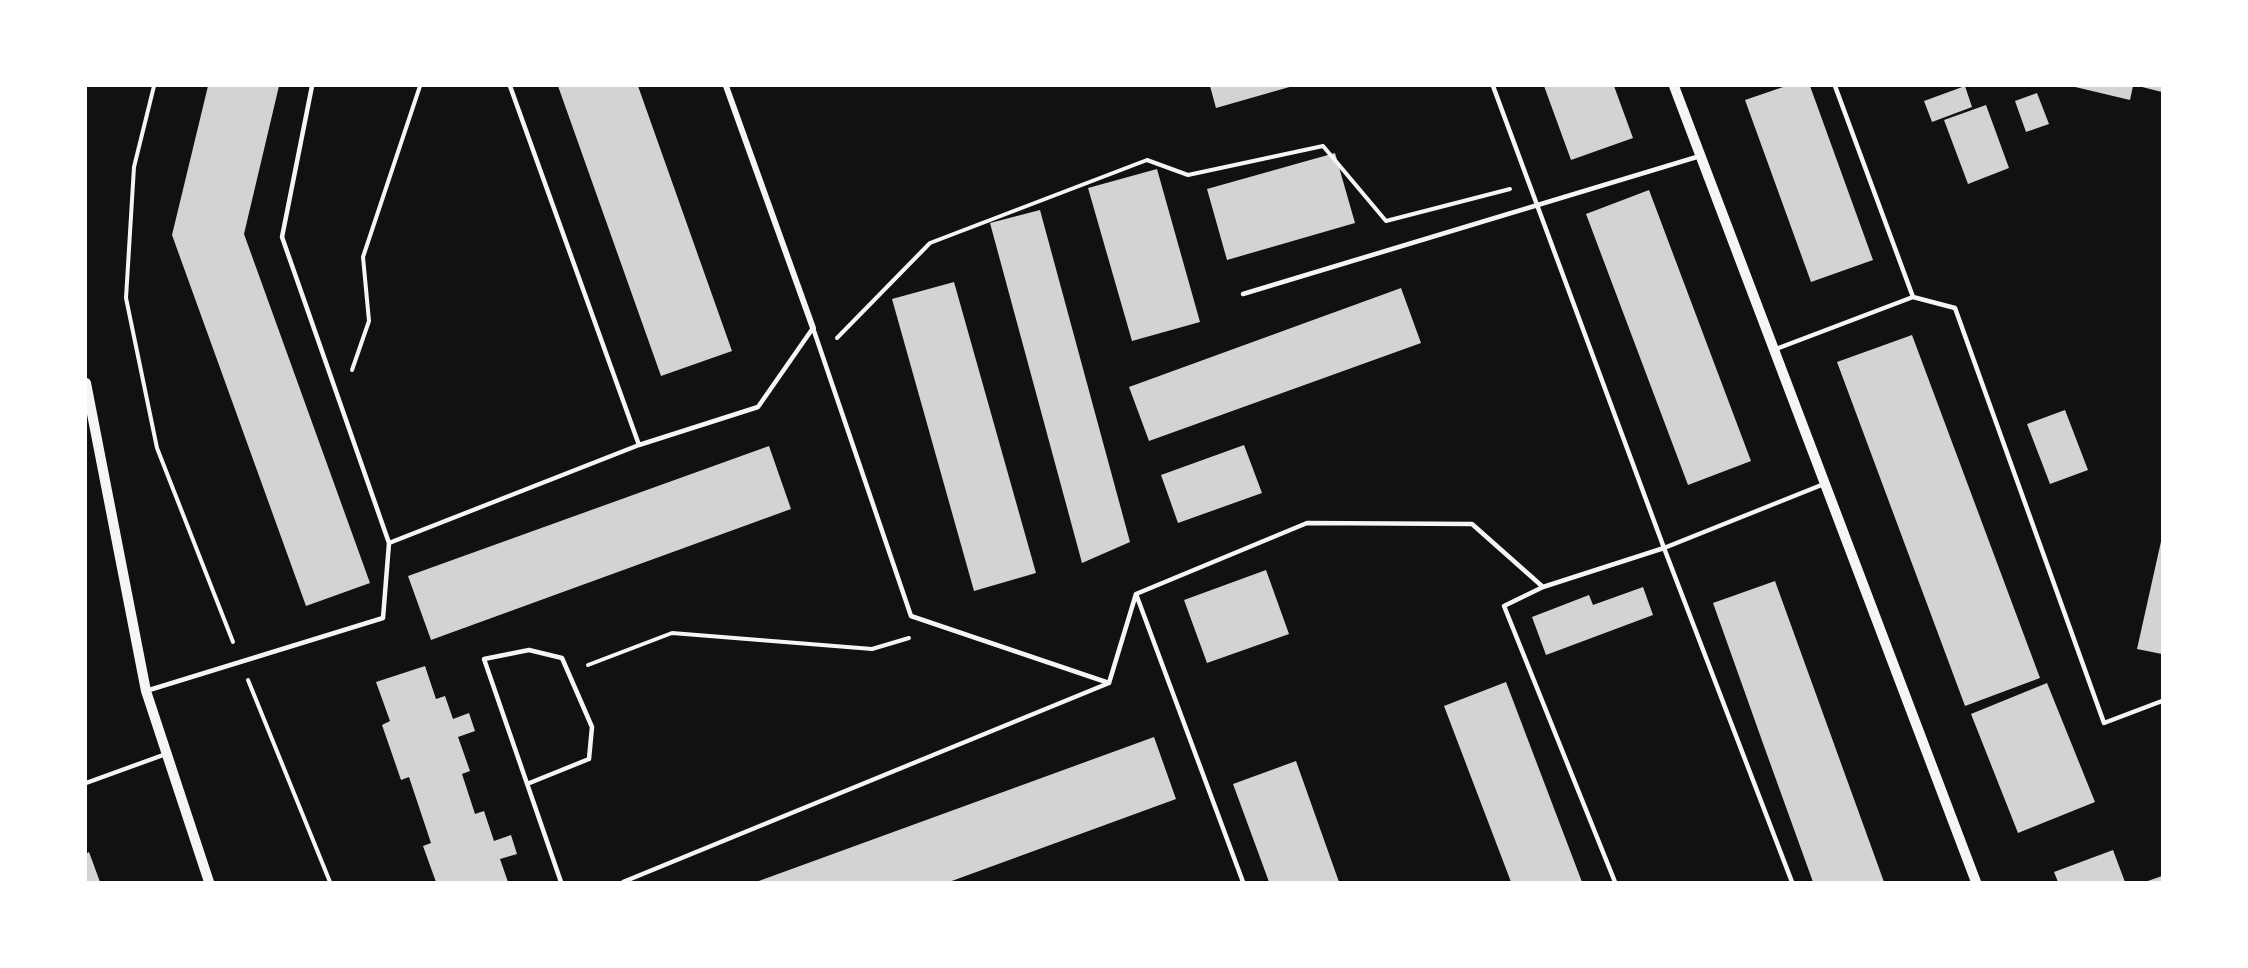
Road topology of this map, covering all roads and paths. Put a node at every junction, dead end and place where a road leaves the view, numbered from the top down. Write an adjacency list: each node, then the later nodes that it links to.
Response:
1 (154, 86): 26 (path)
2 (312, 86): 21 (lane)
3 (420, 86): 17 (path)
4 (510, 86): 19 (lane)
5 (726, 86): 14 (street)
6 (1493, 86): 10 (lane)
7 (1676, 86): 9 (street)
8 (1835, 86): 13 (lane)
9 (1701, 156): 11 (lane); 15 (street)
10 (1528, 184): 11 (lane); 16 (path)
11 (1536, 205): 12 (lane); 22 (lane)
12 (1243, 294)
13 (1913, 297): 15 (lane); 30 (lane)
14 (813, 328): 16 (lane); 19 (lane)
15 (1773, 350): 20 (street)
16 (822, 354): 25 (lane)
17 (350, 377)
18 (86, 383): 29 (street)
19 (639, 445): 21 (lane)
20 (1824, 484): 22 (lane); 41 (street)
21 (389, 543): 26 (lane)
22 (1664, 548): 23 (lane); 40 (lane)
23 (1543, 587): 24 (lane); 39 (lane)
24 (1136, 594): 28 (lane); 38 (lane)
25 (944, 628): 27 (path); 28 (lane)
26 (241, 663): 29 (lane); 35 (path)
27 (568, 672): 33 (lane); 33 (lane)
28 (1109, 683): 37 (lane)
29 (146, 691): 31 (street)
30 (2163, 701)
31 (166, 754): 32 (lane); 34 (street)
32 (86, 783)
33 (527, 784): 36 (lane)
34 (209, 882)
35 (330, 882)
36 (561, 882)
37 (623, 882)
38 (1243, 882)
39 (1615, 882)
40 (1792, 882)
41 (1976, 882)

